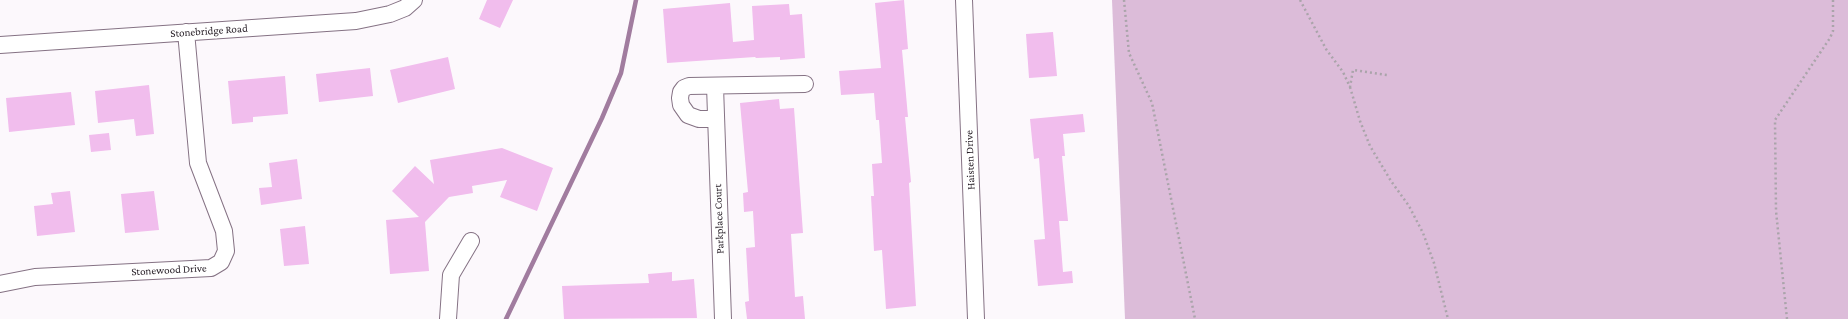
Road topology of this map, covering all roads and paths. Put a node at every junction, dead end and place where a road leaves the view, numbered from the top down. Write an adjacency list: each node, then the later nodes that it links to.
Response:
1 (414, 0): 6 (street, Stonebridge Road)
2 (964, 0): 17 (street, Haisten Drive)
3 (1124, 0): 18 (path)
4 (1300, 0): 11 (path)
5 (1833, 0): 20 (path)
6 (186, 32): 7 (street, Stonebridge Road); 14 (street, Stonewood Drive)
7 (0, 45)
8 (1387, 75): 11 (path)
9 (805, 84): 10 (street)
10 (715, 86): 12 (street, Parkplace Court); 12 (street)
11 (1350, 87): 19 (path)
12 (715, 119): 16 (street, Parkplace Court)
13 (471, 241): 15 (street)
14 (0, 284)
15 (448, 319)
16 (723, 319)
17 (976, 319)
18 (1196, 319)
19 (1448, 319)
20 (1787, 319)

